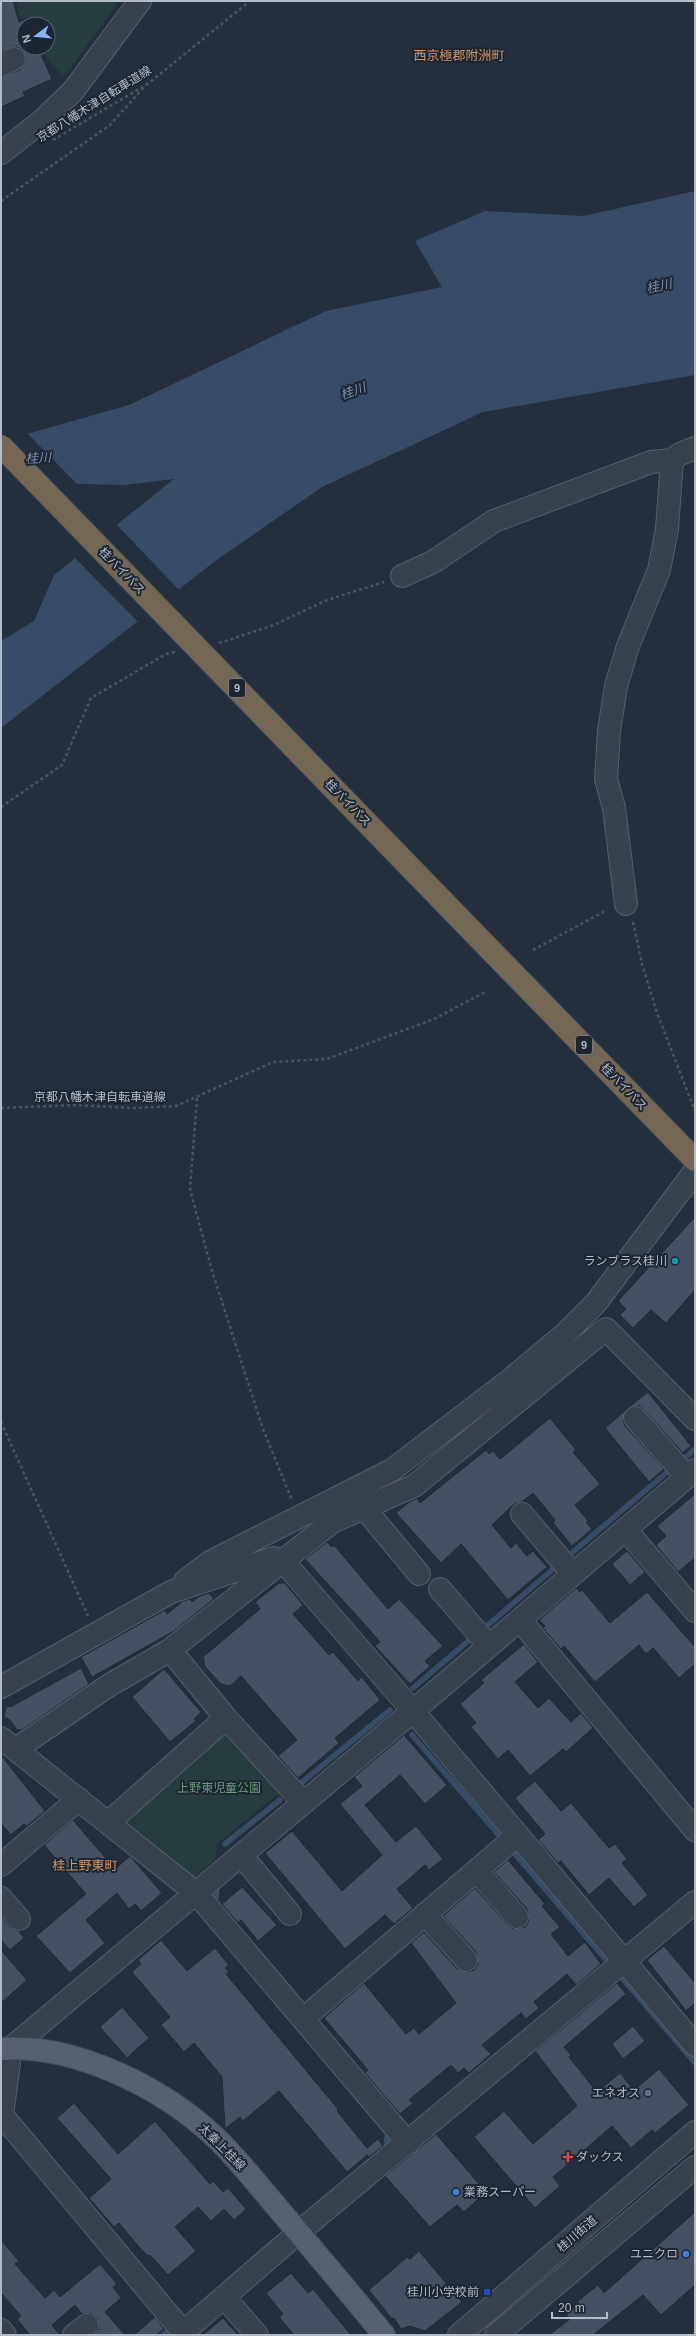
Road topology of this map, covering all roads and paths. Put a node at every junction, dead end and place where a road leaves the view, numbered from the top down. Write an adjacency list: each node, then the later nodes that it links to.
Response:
1 (140, 1): 5 (street)
2 (250, 1): 3 (path, 京都八幡木津自転車道線)
3 (148, 83): 4 (path, 京都八幡木津自転車道線); 6 (path)
4 (46, 144)
5 (1, 154)
6 (1, 201)
7 (1, 446): 20 (highway, 桂バイパス / 9, bridge)
8 (695, 448): 9 (street)
9 (672, 460): 10 (street); 14 (street)
10 (402, 576): 11 (path)
11 (216, 643)
12 (180, 651): 13 (path)
13 (1, 807)
14 (626, 904): 15 (path); 19 (path)
15 (533, 950)
16 (487, 990): 17 (path, 京都八幡木津自転車道線)
17 (197, 1098): 18 (path, 京都八幡木津自転車道線); 30 (path)
18 (1, 1108)
19 (695, 1111)
20 (695, 1160)
21 (695, 1172): 23 (street)
22 (694, 1198): 23 (street)
23 (637, 1248): 30 (street)
24 (635, 1418): 27 (street)
25 (695, 1419): 28 (street)
26 (1, 1422): 39 (path)
27 (691, 1474): 31 (street)
28 (365, 1509): 32 (street); 34 (street)
29 (522, 1514): 33 (street)
30 (292, 1522): 36 (street)
31 (626, 1530): 33 (street); 37 (street)
32 (284, 1562): 36 (street); 41 (street); 43 (street)
33 (565, 1565): 38 (street)
34 (419, 1574)
35 (440, 1588): 40 (street)
36 (171, 1592): 39 (street)
37 (695, 1611)
38 (520, 1620): 40 (street); 49 (street)
39 (97, 1635): 42 (street)
40 (481, 1638): 43 (street)
41 (170, 1650): 44 (street); 45 (street)
42 (1, 1687)
43 (413, 1711): 47 (street); 50 (street)
44 (226, 1718): 47 (street); 48 (street)
45 (8, 1743): 46 (street)
46 (79, 1799): 48 (street); 52 (street)
47 (303, 1802): 51 (street)
48 (109, 1822): 54 (street)
49 (695, 1830)
50 (518, 1835): 53 (street); 62 (street)
51 (241, 1855): 54 (street); 57 (street)
52 (1, 1865)
53 (476, 1871): 58 (street); 59 (street)
54 (196, 1893): 63 (street); 65 (street)
55 (1, 1898): 60 (street)
56 (695, 1902): 62 (street)
57 (290, 1914)
58 (425, 1914): 61 (street); 63 (street)
59 (517, 1917)
60 (19, 1919)
61 (466, 1960)
62 (626, 1961): 64 (street); 67 (street)
63 (303, 2019): 67 (street)
64 (695, 2045)
65 (6, 2049): 69 (main road, 太秦上桂線); 72 (street)
66 (695, 2132): 76 (street, 桂川街道)
67 (408, 2143): 69 (street)
68 (695, 2167): 77 (street, 桂川街道)
69 (299, 2232): 70 (street); 75 (main road, 太秦上桂線)
70 (224, 2297): 72 (street); 74 (street)
71 (1, 2330): 73 (street)
72 (181, 2334)
73 (5, 2335)
74 (257, 2335)
75 (384, 2335)
76 (459, 2335)
77 (496, 2335)

